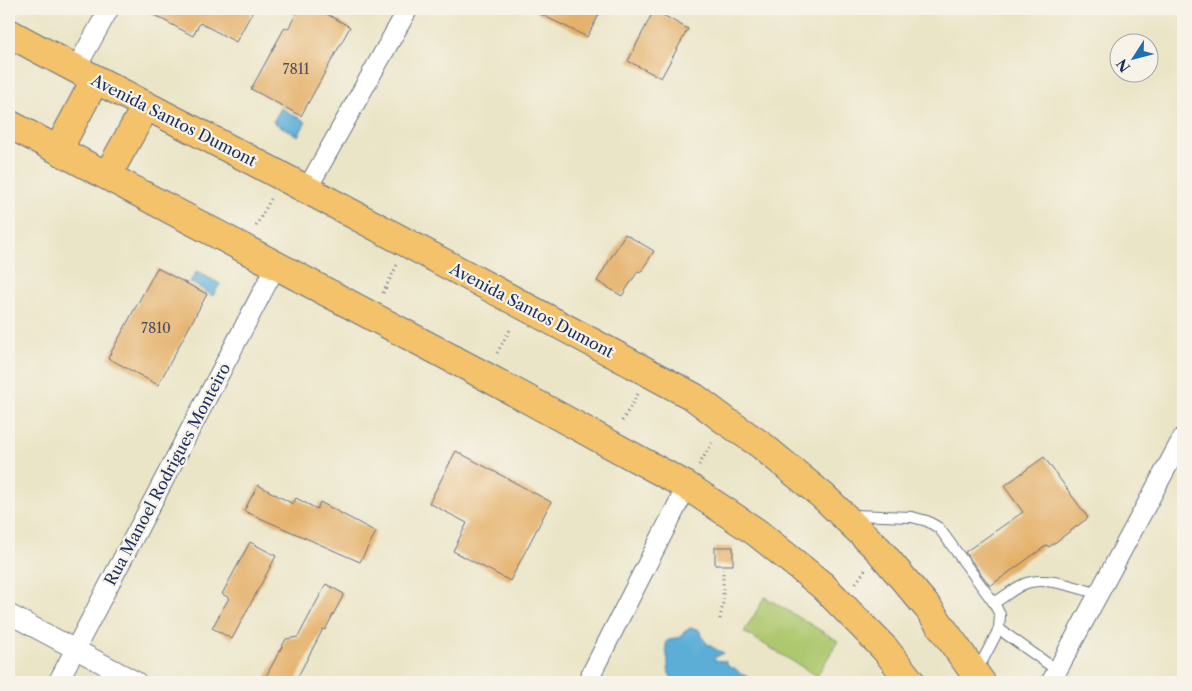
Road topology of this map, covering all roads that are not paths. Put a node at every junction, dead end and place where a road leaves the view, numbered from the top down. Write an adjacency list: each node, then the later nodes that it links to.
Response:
1 (109, 9): 4 (street)
2 (408, 9): 9 (street)
3 (9, 32): 4 (main road, Avenida Santos Dumont)
4 (85, 75): 5 (main road, Avenida Santos Dumont); 7 (main road)
5 (146, 106): 8 (main road); 9 (main road, Avenida Santos Dumont)
6 (9, 124): 7 (main road)
7 (58, 150): 8 (main road)
8 (107, 176): 10 (main road)
9 (295, 183): 13 (main road, Avenida Santos Dumont)
10 (276, 266): 12 (main road); 18 (street, Rua Manoel Rodrigues Monteiro)
11 (1183, 437): 14 (street)
12 (687, 486): 23 (street); 24 (main road)
13 (843, 515): 15 (lane); 20 (main road, Avenida Santos Dumont)
14 (1099, 594): 15 (lane); 19 (street)
15 (994, 603): 17 (lane)
16 (9, 614): 18 (street)
17 (1000, 629): 19 (lane); 20 (lane)
18 (76, 650): 21 (street, Rua Manoel Rodrigues Monteiro); 22 (street)
19 (1054, 676)
20 (978, 678)
21 (58, 682)
22 (137, 682)
23 (587, 682)
24 (911, 682)

